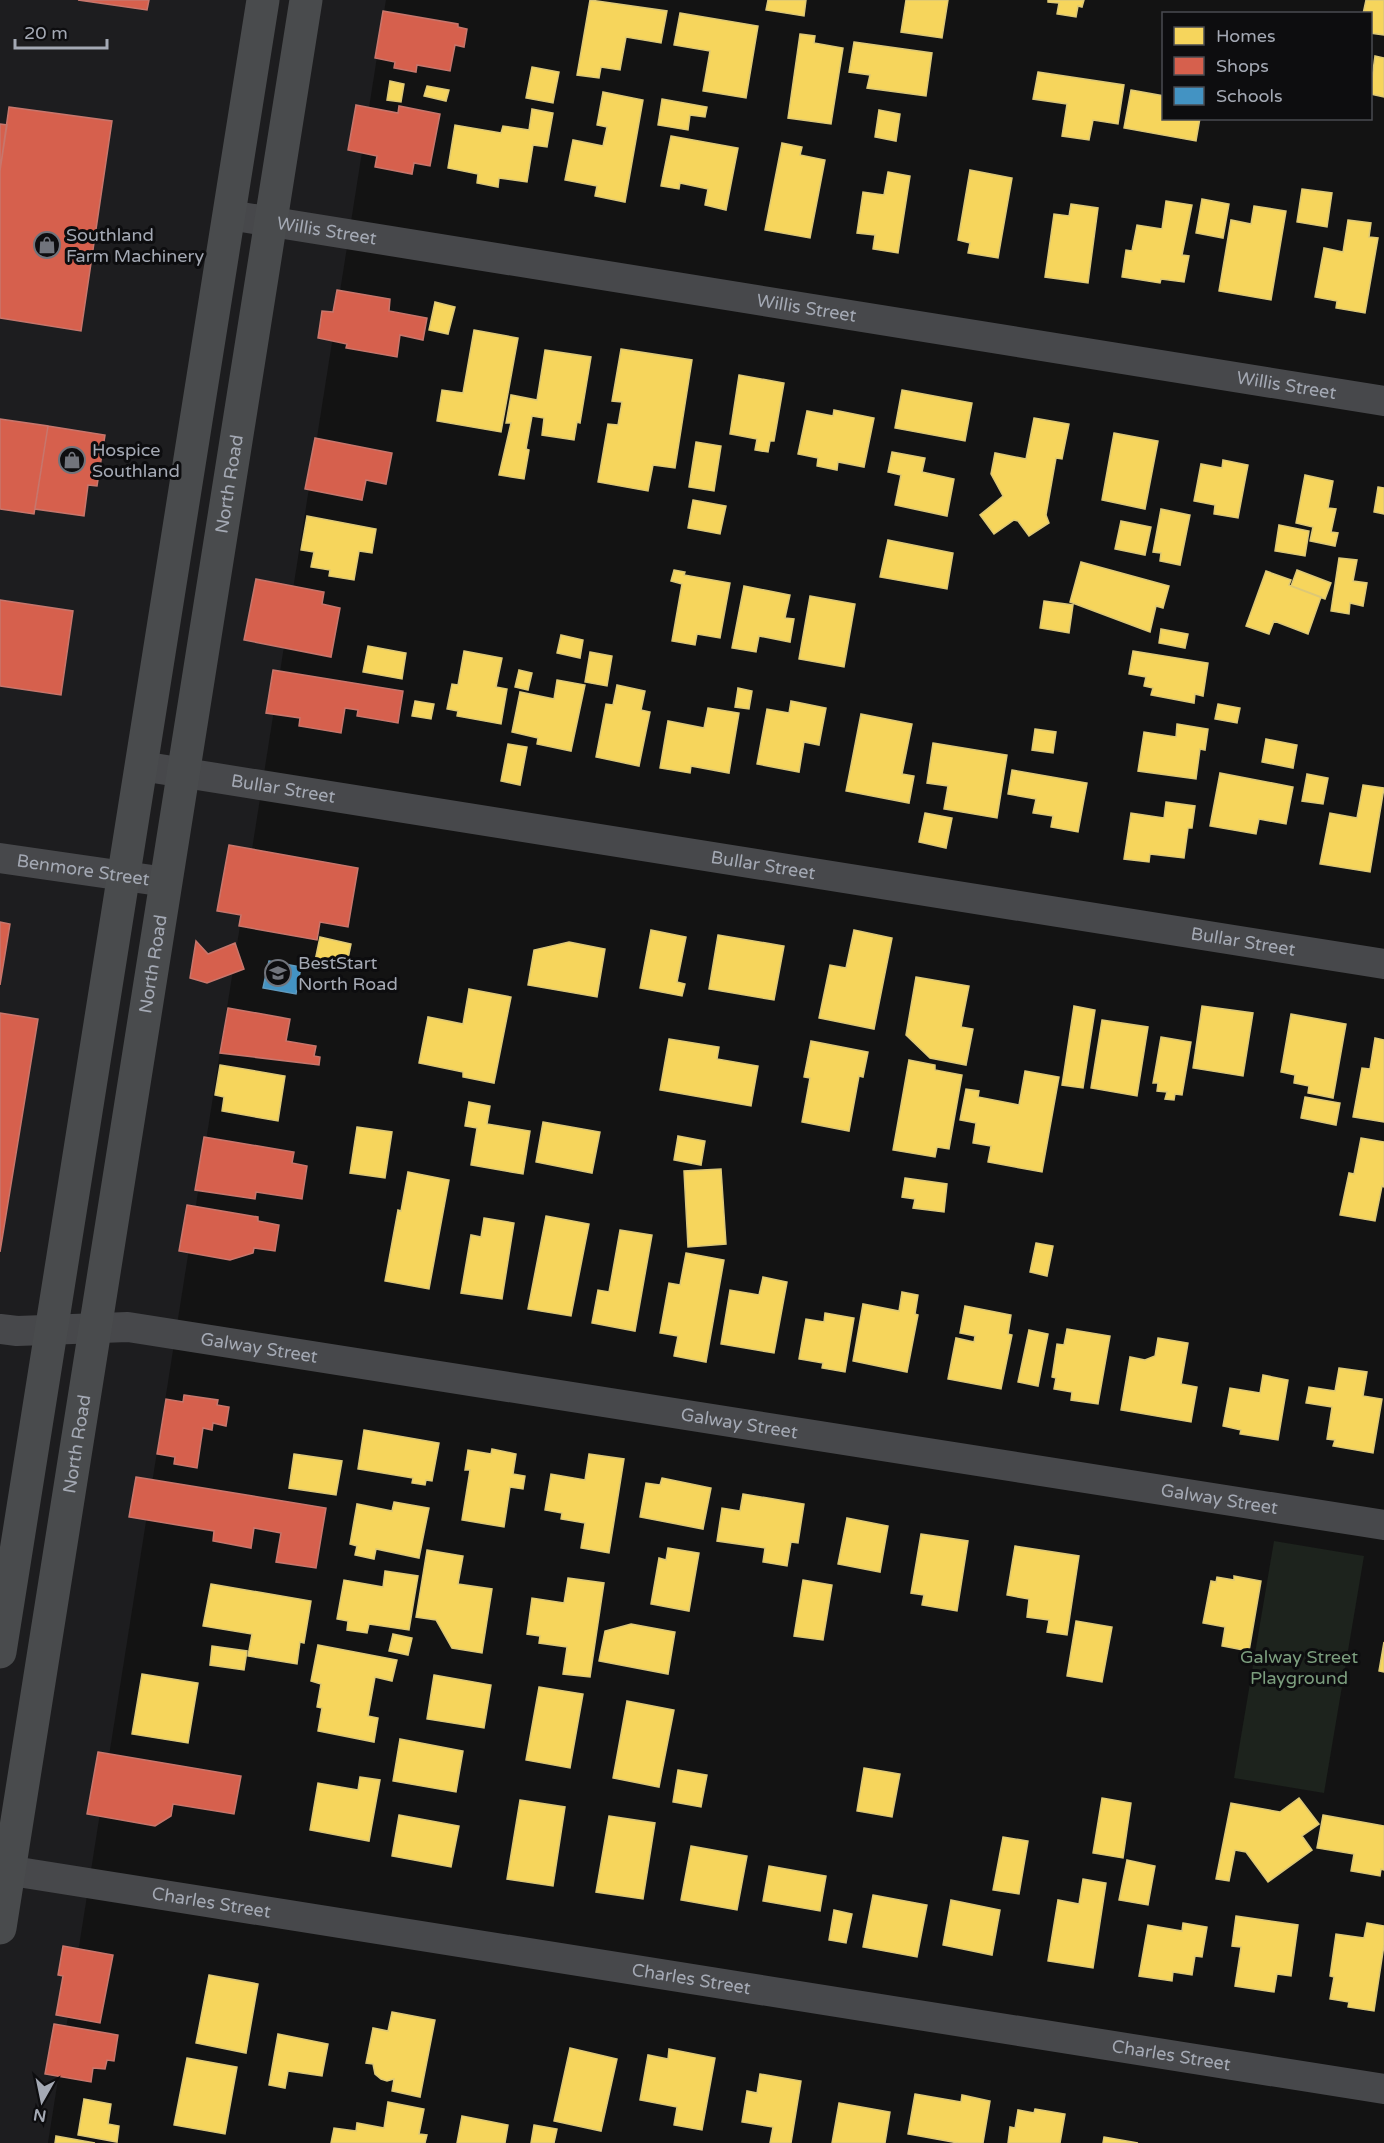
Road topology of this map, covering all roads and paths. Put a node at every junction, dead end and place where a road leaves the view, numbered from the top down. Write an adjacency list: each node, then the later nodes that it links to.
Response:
1 (263, 0): 3 (main road)
2 (306, 0): 4 (main road, North Road)
3 (229, 214): 4 (street, Willis Street); 6 (main road)
4 (271, 222): 5 (street, Willis Street); 7 (main road, North Road)
5 (1384, 401)
6 (141, 766): 7 (street, Bullar Street); 9 (main road)
7 (183, 774): 10 (main road, North Road); 11 (street, Bullar Street)
8 (0, 858): 9 (street, Benmore Street)
9 (123, 876): 10 (street, Benmore Street); 14 (main road)
10 (166, 882): 12 (main road, North Road)
11 (1384, 964)
12 (95, 1327): 14 (street, Galway Street); 15 (street, Galway Street); 17 (main road, North Road)
13 (0, 1329): 14 (street, Galway Street)
14 (51, 1329): 16 (main road)
15 (1384, 1525)
16 (0, 1652)
17 (5, 1870): 18 (main road, North Road); 19 (street, Charles Street)
18 (0, 1928)
19 (1384, 2089)

